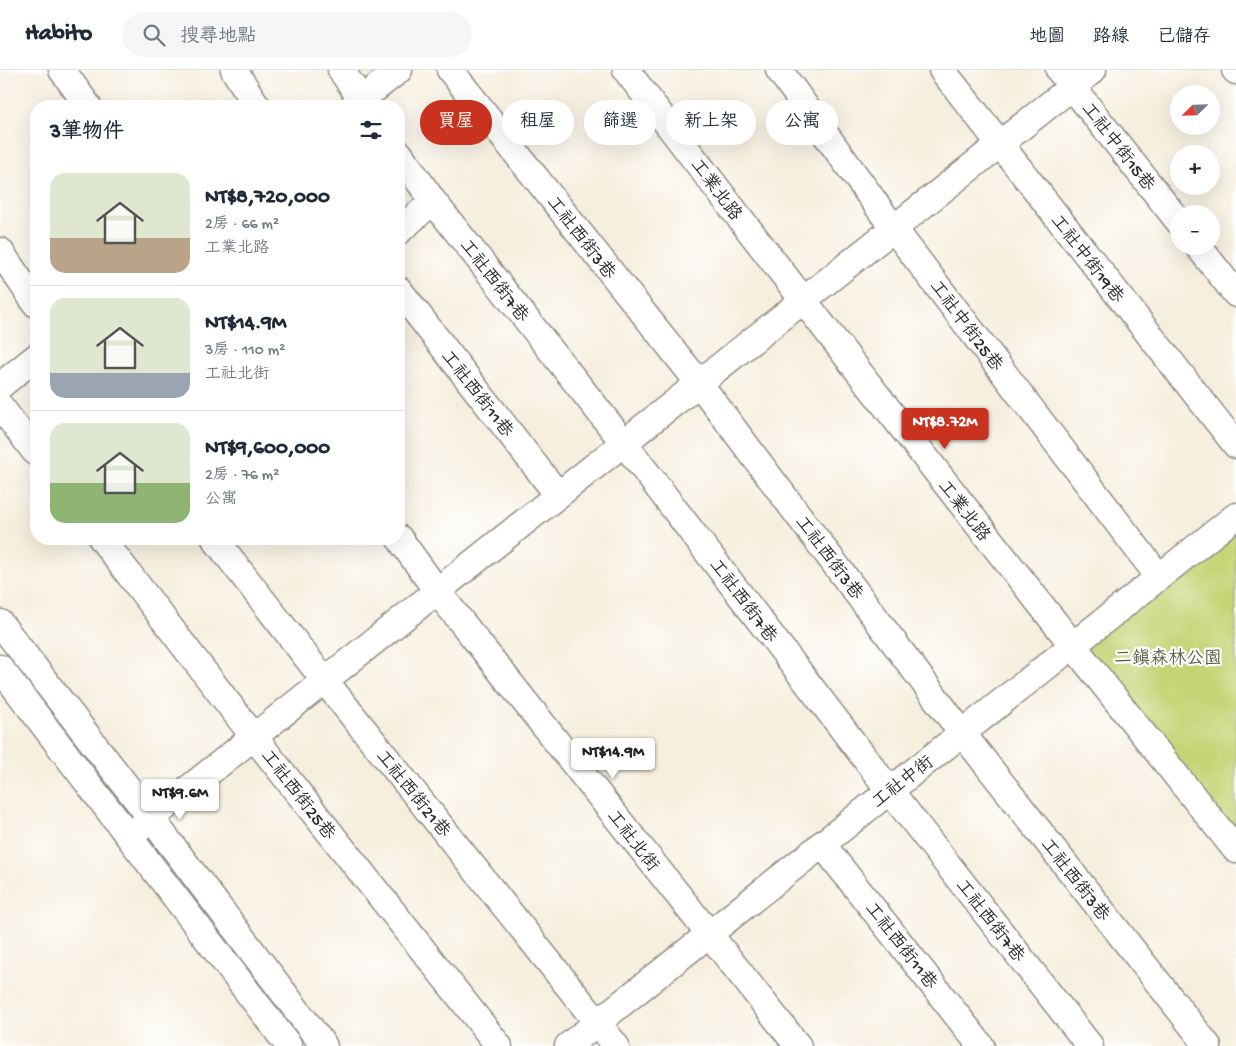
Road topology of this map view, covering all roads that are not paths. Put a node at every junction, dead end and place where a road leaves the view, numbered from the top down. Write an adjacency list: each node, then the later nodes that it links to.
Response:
1 (62, 70): 11 (street)
2 (234, 70): 12 (street)
3 (340, 70): 13 (street)
4 (399, 70): 14 (street)
5 (450, 70): 28 (street, 工社西街3巷)
6 (626, 70): 26 (street, 工業北路)
7 (779, 70): 20 (street, 工社中街25巷)
8 (942, 70): 15 (street, 工社中街19巷)
9 (1094, 70): 10 (street)
10 (1065, 78): 15 (street); 18 (street, 工社中街15巷)
11 (84, 100)
12 (253, 100)
13 (358, 100)
14 (365, 100)
15 (999, 145): 20 (street); 33 (street, 工社中街19巷)
16 (405, 161): 17 (street, 工社西街7巷)
17 (433, 201): 19 (street); 31 (street, 工社西街7巷)
18 (1170, 211)
19 (405, 226)
20 (894, 228): 26 (street); 39 (street, 工社中街25巷)
21 (0, 252): 24 (street)
22 (1205, 255): 23 (street)
23 (1236, 294)
24 (30, 295)
25 (405, 298): 34 (street, 工社西街11巷)
26 (803, 301): 28 (street); 42 (street, 工業北路)
27 (30, 362): 29 (street)
28 (699, 383): 31 (street); 45 (street, 工社西街3巷)
29 (0, 386)
30 (0, 406): 32 (street)
31 (624, 443): 34 (street); 47 (street, 工社西街7巷)
32 (30, 445)
33 (1236, 445)
34 (558, 495): 40 (street)
35 (1236, 516): 39 (street, 工社中街)
36 (107, 545): 46 (street, 工社西街25巷)
37 (220, 545): 44 (street, 工社西街21巷)
38 (404, 545): 40 (street, 工社北街)
39 (1159, 577): 42 (street, 工社中街)
40 (437, 591): 44 (street); 52 (street, 工社北街)
41 (0, 623): 48 (street)
42 (1072, 646): 45 (street, 工社中街); 51 (street, 工業北路)
43 (0, 668): 49 (street)
44 (325, 681): 46 (street); 53 (street, 工社西街21巷)
45 (962, 733): 47 (street, 工社中街); 62 (street, 工社西街3巷)
46 (254, 737): 48 (street); 56 (street, 工社西街25巷)
47 (890, 791): 50 (street, 工社中街); 61 (street, 工社西街7巷)
48 (151, 818): 49 (street); 55 (street)
49 (129, 836): 54 (street)
50 (822, 844): 52 (street, 工社中街); 60 (street, 工社西街11巷)
51 (1236, 850)
52 (709, 934): 53 (street, 工社中街); 59 (street, 工社北街)
53 (597, 1022): 57 (street, 工社中街); 58 (street, 工社西街21巷)
54 (289, 1046)
55 (324, 1046)
56 (498, 1046)
57 (568, 1046)
58 (616, 1046)
59 (798, 1046)
60 (981, 1046)
61 (1090, 1046)
62 (1208, 1046)

